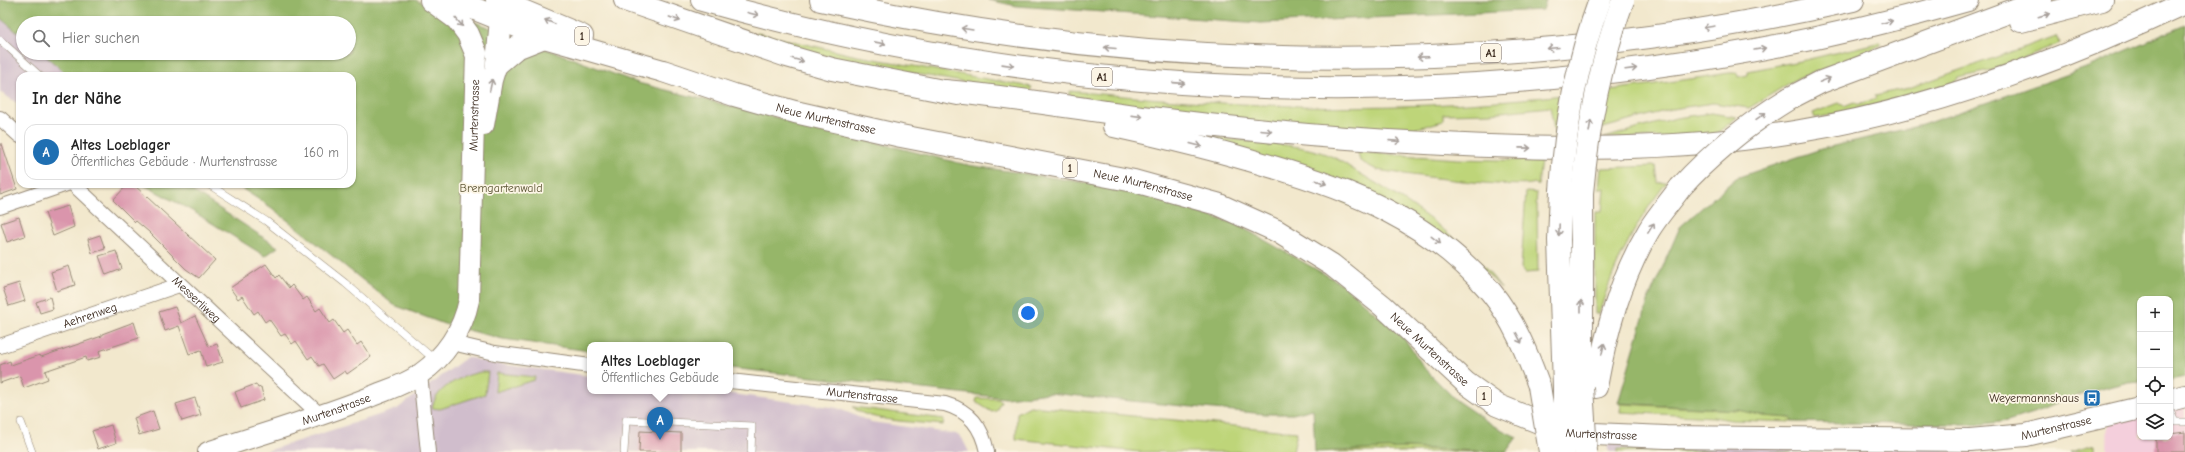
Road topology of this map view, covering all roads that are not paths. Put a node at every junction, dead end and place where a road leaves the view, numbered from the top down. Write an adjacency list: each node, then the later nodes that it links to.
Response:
1 (431, 0): 19 (main road, one-way to 19)
2 (453, 0): 14 (main road, Neue Murtenstrasse / 1)
3 (625, 0): 25 (main road, one-way to 25)
4 (702, 0): 10 (main road, A1, one-way to 10)
5 (821, 0): 15 (main road, A1, one-way to 5)
6 (1600, 0): 40 (main road, one-way to 40, bridge)
7 (1623, 0): 40 (main road, one-way to 7, bridge)
8 (1794, 0): 15 (main road)
9 (1853, 0): 15 (main road, A1)
10 (1968, 0)
11 (2041, 0): 16 (main road)
12 (2102, 0): 16 (main road, one-way to 12)
13 (2185, 4): 25 (main road, one-way to 13)
14 (498, 10): 17 (main road, Neue Murtenstrasse / 1); 19 (main road); 22 (main road); 23 (main road, Neue Murtenstrasse / 1, one-way to 14)
15 (1748, 21)
16 (1950, 33): 40 (main road, one-way to 16, bridge)
17 (544, 37): 22 (main road); 23 (main road, Neue Murtenstrasse / 1)
18 (0, 40): 20 (lane)
19 (476, 53): 28 (street, Murtenstrasse)
20 (16, 54)
21 (22, 60): 24 (lane)
22 (497, 64): 28 (street, Murtenstrasse, one-way to 22)
23 (662, 71): 48 (main road, Neue Murtenstrasse / 1)
24 (36, 72)
25 (945, 91): 56 (main road, one-way to 56, bridge)
26 (0, 118): 27 (street)
27 (16, 132)
28 (474, 178): 34 (street, Murtenstrasse)
29 (55, 188): 32 (street)
30 (77, 188): 33 (street, Messerliweg)
31 (214, 188): 36 (lane)
32 (0, 207)
33 (179, 284): 35 (street, Aehrenweg); 44 (street, Messerliweg)
34 (452, 343): 36 (street, Murtenstrasse); 37 (street)
35 (0, 346)
36 (436, 360): 38 (street, Murtenstrasse)
37 (587, 366)
38 (420, 374): 44 (street, Murtenstrasse); 52 (street)
39 (733, 381): 55 (street, Murtenstrasse)
40 (1580, 387): 49 (main road); 57 (main road, bridge)
41 (2185, 396): 42 (main road)
42 (2173, 399)
43 (2137, 409): 49 (main road, Murtenstrasse / 1)
44 (320, 415): 51 (street, Murtenstrasse)
45 (2173, 418): 47 (lane)
46 (21, 422): 50 (lane)
47 (2185, 422)
48 (1541, 423): 49 (main road, Murtenstrasse / 1)
49 (1584, 448)
50 (32, 452)
51 (208, 452)
52 (428, 452)
53 (624, 452): 54 (lane)
54 (751, 452)
55 (987, 452)
56 (1550, 452)
57 (1564, 452)

